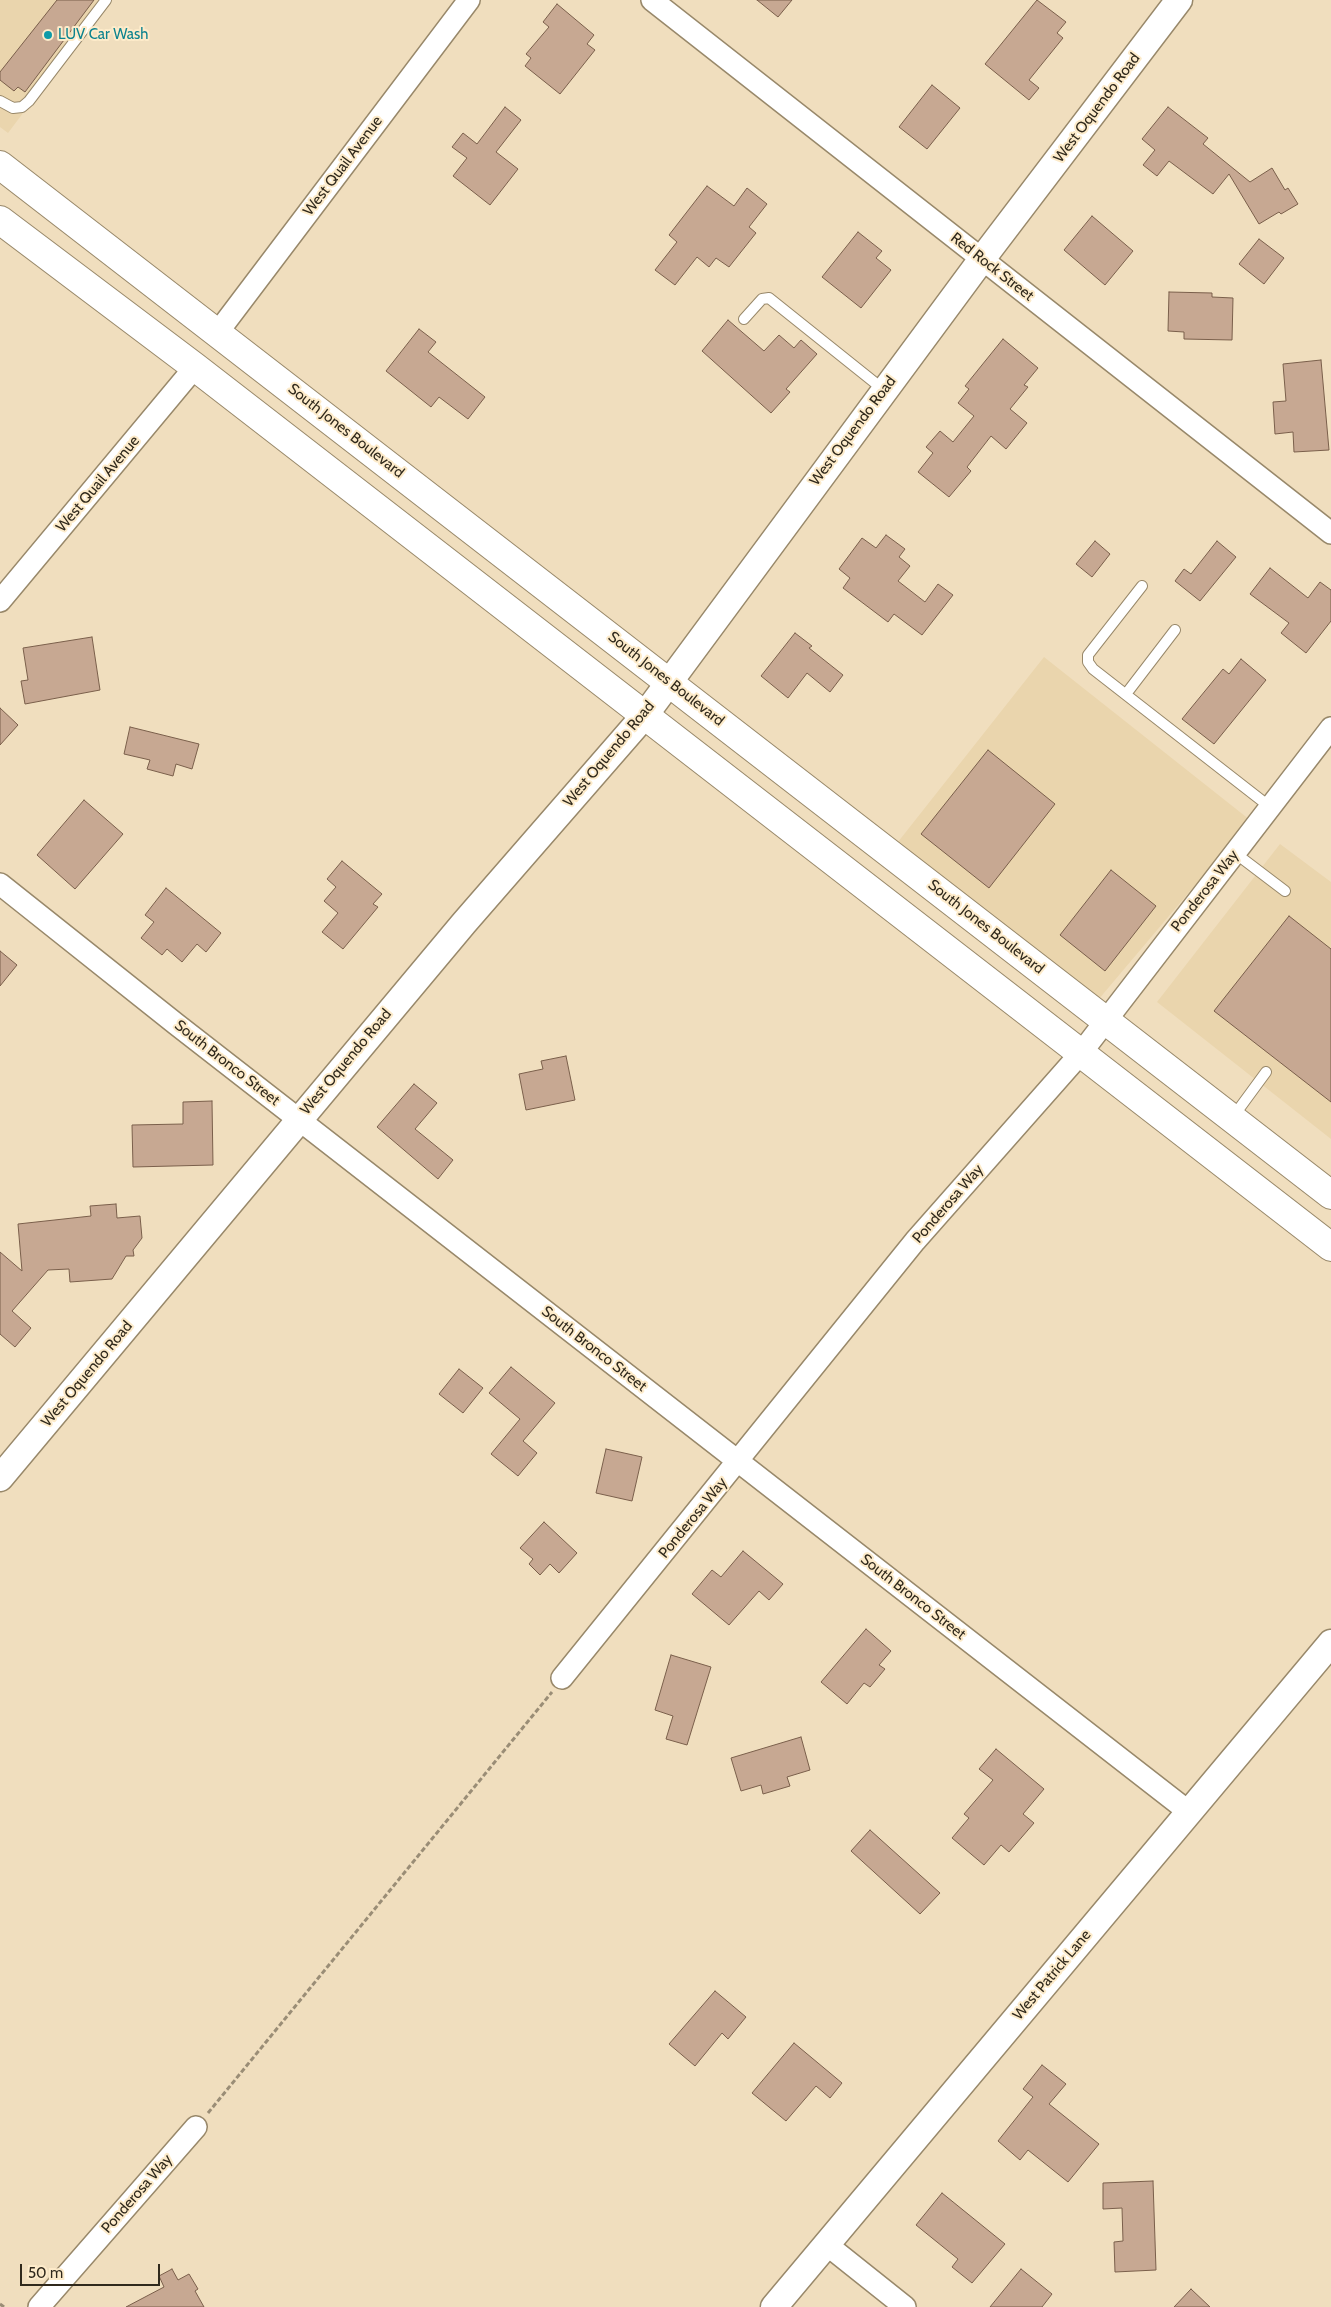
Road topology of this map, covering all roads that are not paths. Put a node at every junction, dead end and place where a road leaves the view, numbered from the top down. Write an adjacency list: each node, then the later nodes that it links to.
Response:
1 (106, 0): 5 (lane)
2 (469, 0): 10 (street, West Quail Avenue)
3 (652, 0): 8 (street, Red Rock Street)
4 (1179, 0): 8 (street, West Oquendo Road)
5 (0, 101)
6 (0, 165): 10 (main road, South Jones Boulevard)
7 (0, 220): 11 (main road)
8 (982, 259): 12 (street, West Oquendo Road); 13 (street, Red Rock Street)
9 (744, 319): 12 (lane)
10 (218, 332): 17 (main road, South Jones Boulevard)
11 (195, 367): 15 (street, West Quail Avenue); 19 (main road)
12 (884, 390): 17 (street, West Oquendo Road)
13 (1331, 533)
14 (1142, 586): 18 (lane)
15 (0, 601)
16 (1175, 630): 18 (lane)
17 (669, 682): 19 (street, West Oquendo Road); 25 (main road, South Jones Boulevard)
18 (1126, 694): 21 (lane)
19 (644, 715): 26 (main road); 28 (street, West Oquendo Road)
20 (1329, 734): 21 (street, Ponderosa Way)
21 (1270, 807): 22 (street, Ponderosa Way)
22 (1235, 853): 24 (lane); 25 (street, Ponderosa Way)
23 (0, 884): 28 (street, South Bronco Street)
24 (1285, 891)
25 (1106, 1020): 26 (street, Ponderosa Way); 29 (main road, South Jones Boulevard)
26 (1081, 1053): 31 (main road); 32 (street, Ponderosa Way)
27 (1266, 1072): 29 (lane)
28 (298, 1119): 32 (street, South Bronco Street); 33 (street, West Oquendo Road)
29 (1232, 1119): 30 (main road, South Jones Boulevard)
30 (1331, 1195)
31 (1331, 1247)
32 (739, 1462): 35 (street, Ponderosa Way); 36 (street, South Bronco Street)
33 (0, 1478)
34 (1331, 1643): 36 (street, West Patrick Lane)
35 (562, 1678)
36 (1189, 1812): 38 (street, West Patrick Lane)
37 (196, 2127): 39 (street, Ponderosa Way)
38 (826, 2244): 40 (street, West Patrick Lane); 41 (street)
39 (39, 2307)
40 (774, 2307)
41 (905, 2307)

